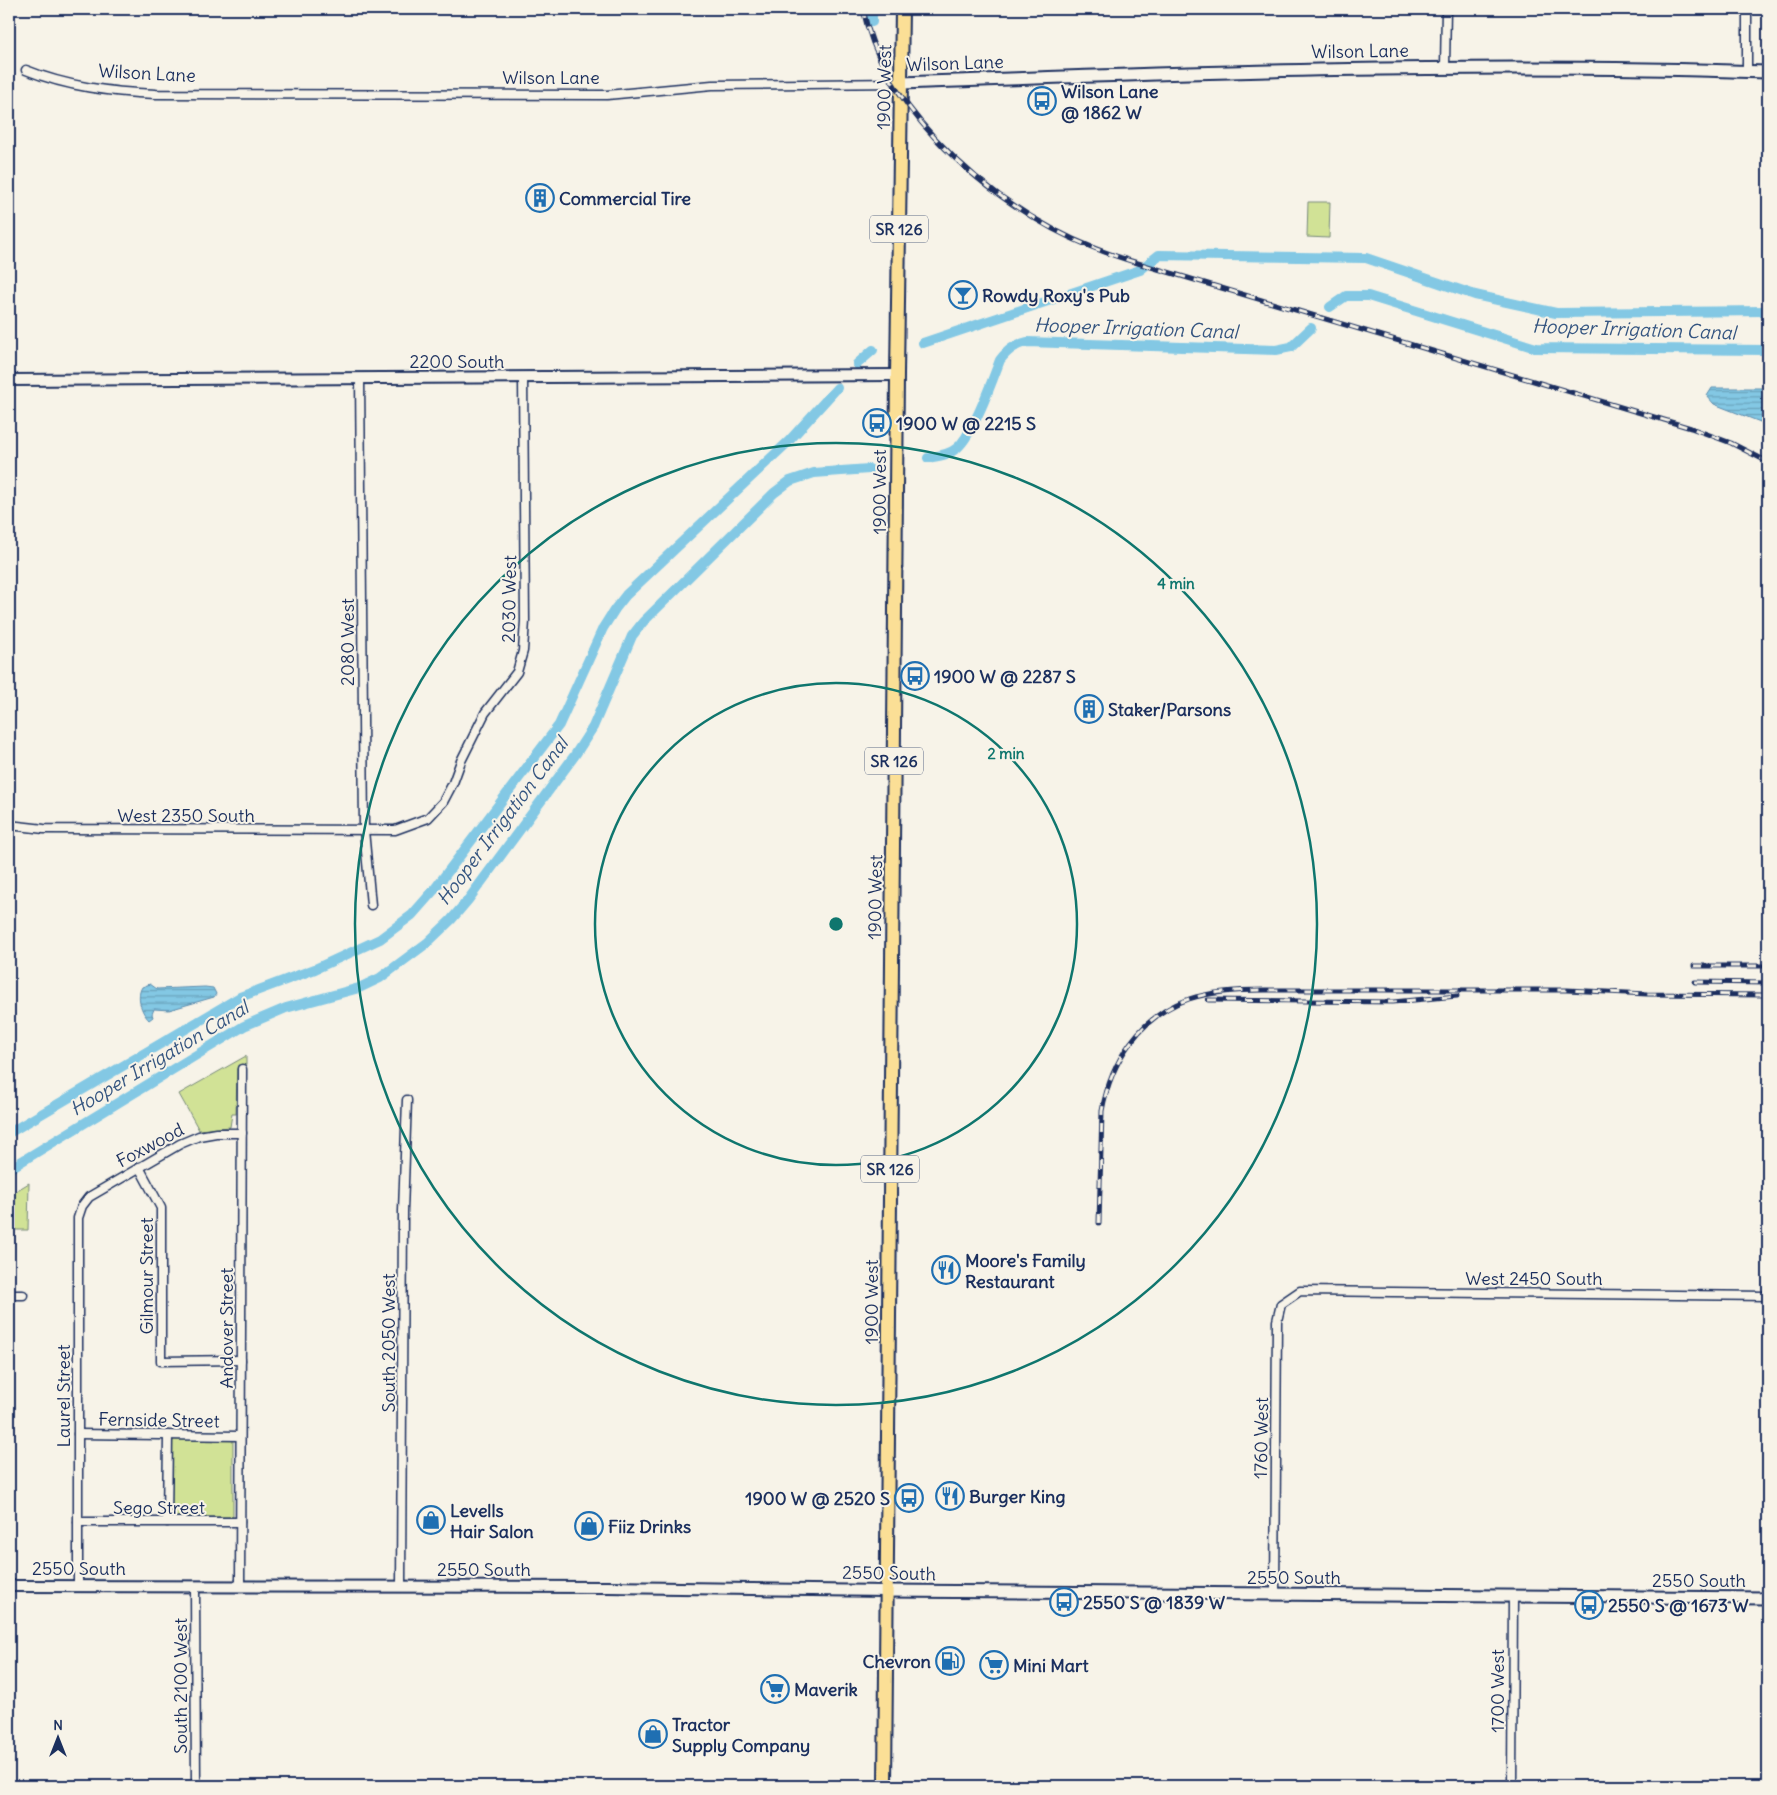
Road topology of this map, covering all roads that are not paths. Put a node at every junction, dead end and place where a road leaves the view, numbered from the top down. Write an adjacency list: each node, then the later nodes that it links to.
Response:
1 (902, 9): 8 (main road, 1900 West / SR 126)
2 (1446, 9): 4 (street)
3 (1747, 9): 6 (street)
4 (1445, 67): 6 (main road, Wilson Lane); 8 (main road, Wilson Lane)
5 (26, 70): 8 (street, Wilson Lane)
6 (1747, 71): 7 (main road, Wilson Lane)
7 (1768, 72)
8 (902, 83): 9 (main road, 1900 West / SR 126)
9 (897, 375): 10 (street, 2200 South); 37 (main road, 1900 West / SR 126)
10 (523, 377): 11 (street, 2200 South); 14 (street, 2030 West)
11 (360, 378): 12 (street, 2200 South); 14 (street, 2080 West)
12 (13, 380)
13 (9, 825): 14 (street, West 2350 South)
14 (364, 830): 15 (street, 2080 West)
15 (371, 904)
16 (242, 1069): 18 (street, Andover Street)
17 (406, 1100): 36 (street, South 2050 West)
18 (242, 1133): 19 (street, Foxwood); 25 (street, Andover Street)
19 (139, 1167): 20 (street, Foxwood); 25 (street, Gilmour Street)
20 (82, 1206): 26 (street, Laurel Street)
21 (1300, 1291): 24 (street, West 2450 South); 38 (street, 1760 West)
22 (9, 1295): 23 (street)
23 (23, 1295)
24 (1768, 1296)
25 (241, 1360): 28 (street, Andover Street)
26 (78, 1434): 27 (street, Fernside Street); 29 (street, Laurel Street)
27 (168, 1435): 28 (street, Fernside Street); 30 (street)
28 (240, 1436): 31 (street, Andover Street)
29 (78, 1522): 30 (street, Sego Street); 33 (street, Laurel Street)
30 (167, 1522): 31 (street, Sego Street)
31 (240, 1522): 35 (street, Andover Street)
32 (9, 1586): 33 (street, 2550 South)
33 (78, 1586): 34 (street, 2550 South)
34 (195, 1586): 35 (street, 2550 South); 41 (street, South 2100 West)
35 (240, 1586): 36 (street, 2550 South)
36 (402, 1586): 37 (street, 2550 South)
37 (886, 1591): 38 (main road, 2550 South); 42 (main road, 1900 West / SR 126)
38 (1275, 1594): 39 (main road, 2550 South)
39 (1513, 1596): 40 (main road, 2550 South); 43 (street, 1700 West)
40 (1768, 1598)
41 (196, 1786)
42 (885, 1786)
43 (1512, 1786)

